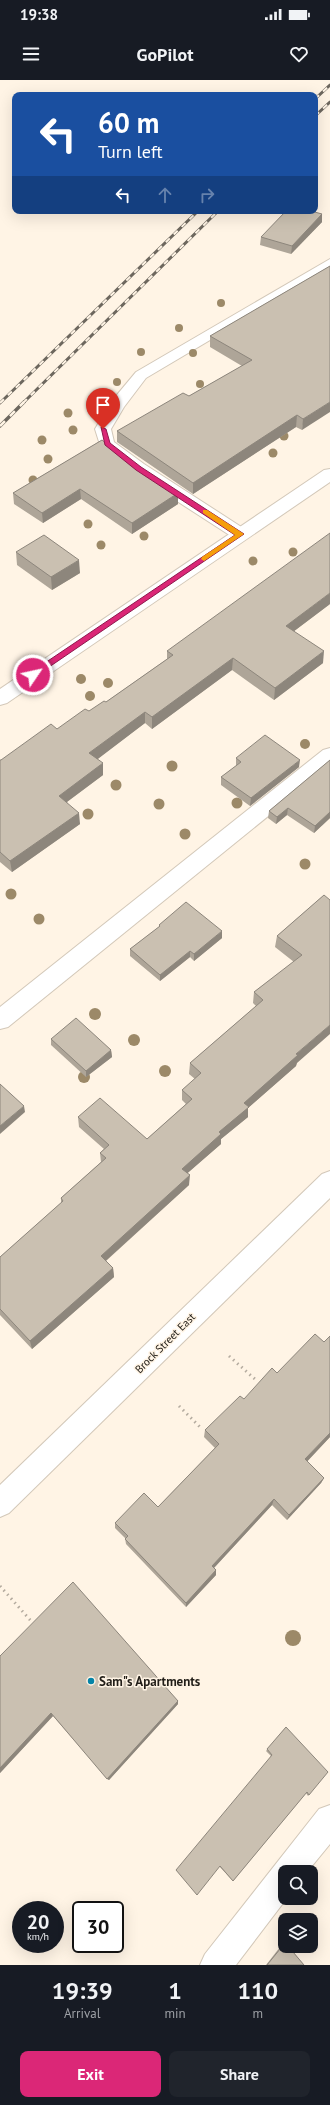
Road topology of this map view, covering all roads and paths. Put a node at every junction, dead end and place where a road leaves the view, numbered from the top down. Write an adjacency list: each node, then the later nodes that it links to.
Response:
1 (330, 263): 3 (street)
2 (330, 474): 3 (street)
3 (240, 534): 4 (street)
4 (0, 698)
5 (330, 756): 6 (street)
6 (0, 1020)
7 (330, 1182): 12 (street, Brock Street East)
8 (229, 1356): 9 (path)
9 (256, 1380)
10 (180, 1406): 11 (path)
11 (202, 1429)
12 (0, 1504)
13 (0, 1586): 14 (path)
14 (31, 1621)
15 (330, 1820): 16 (street)
16 (294, 1865)
17 (278, 1885): 18 (street)
18 (216, 1965)

